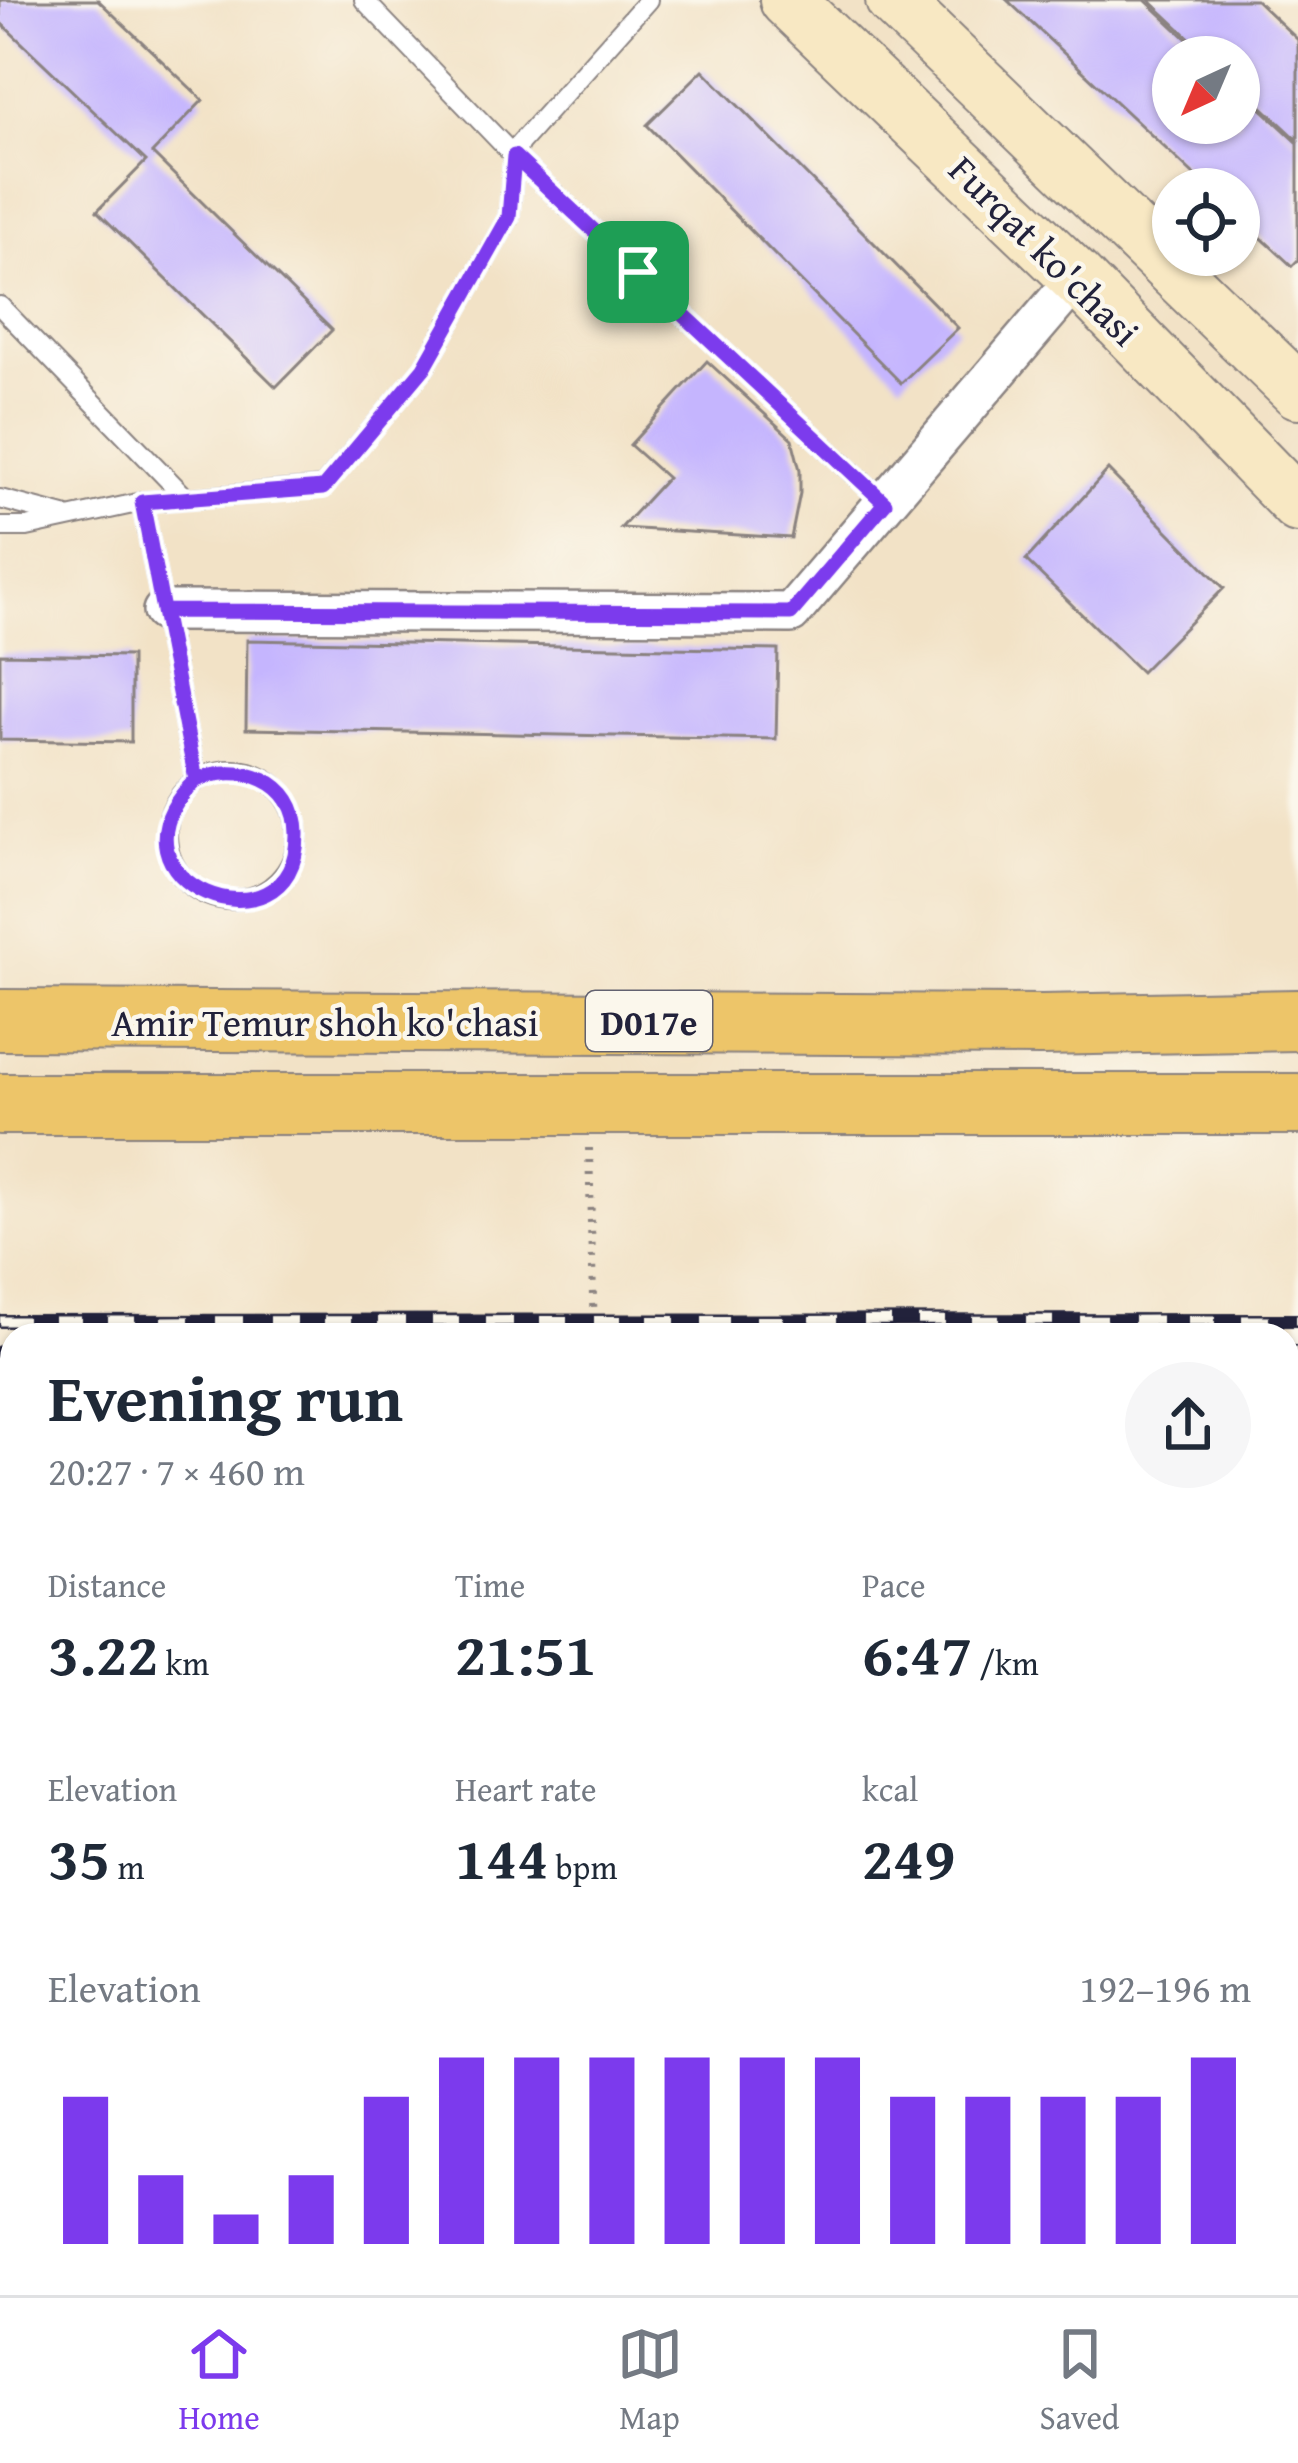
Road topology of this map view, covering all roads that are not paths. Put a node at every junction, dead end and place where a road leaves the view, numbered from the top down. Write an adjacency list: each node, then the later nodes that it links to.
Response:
1 (364, 0): 5 (lane)
2 (648, 0): 5 (lane)
3 (787, 0): 6 (main road, Furqat ko'chasi)
4 (893, 0): 8 (main road, Furqat ko'chasi)
5 (514, 156): 9 (lane); 12 (lane)
6 (1076, 278): 12 (street); 13 (main road, Furqat ko'chasi)
7 (0, 306): 9 (lane)
8 (1298, 391)
9 (186, 498): 11 (lane)
10 (0, 499): 14 (lane)
11 (142, 502): 14 (lane); 16 (lane)
12 (885, 503): 16 (street)
13 (1298, 505)
14 (68, 518): 15 (lane)
15 (0, 527)
16 (163, 611): 17 (lane)
17 (196, 780): 17 (lane)
18 (0, 1020): 19 (main road, Amir Temur shoh ko'chasi / D017e)
19 (1298, 1020)
20 (0, 1104): 21 (main road, D017e)
21 (1298, 1104)

